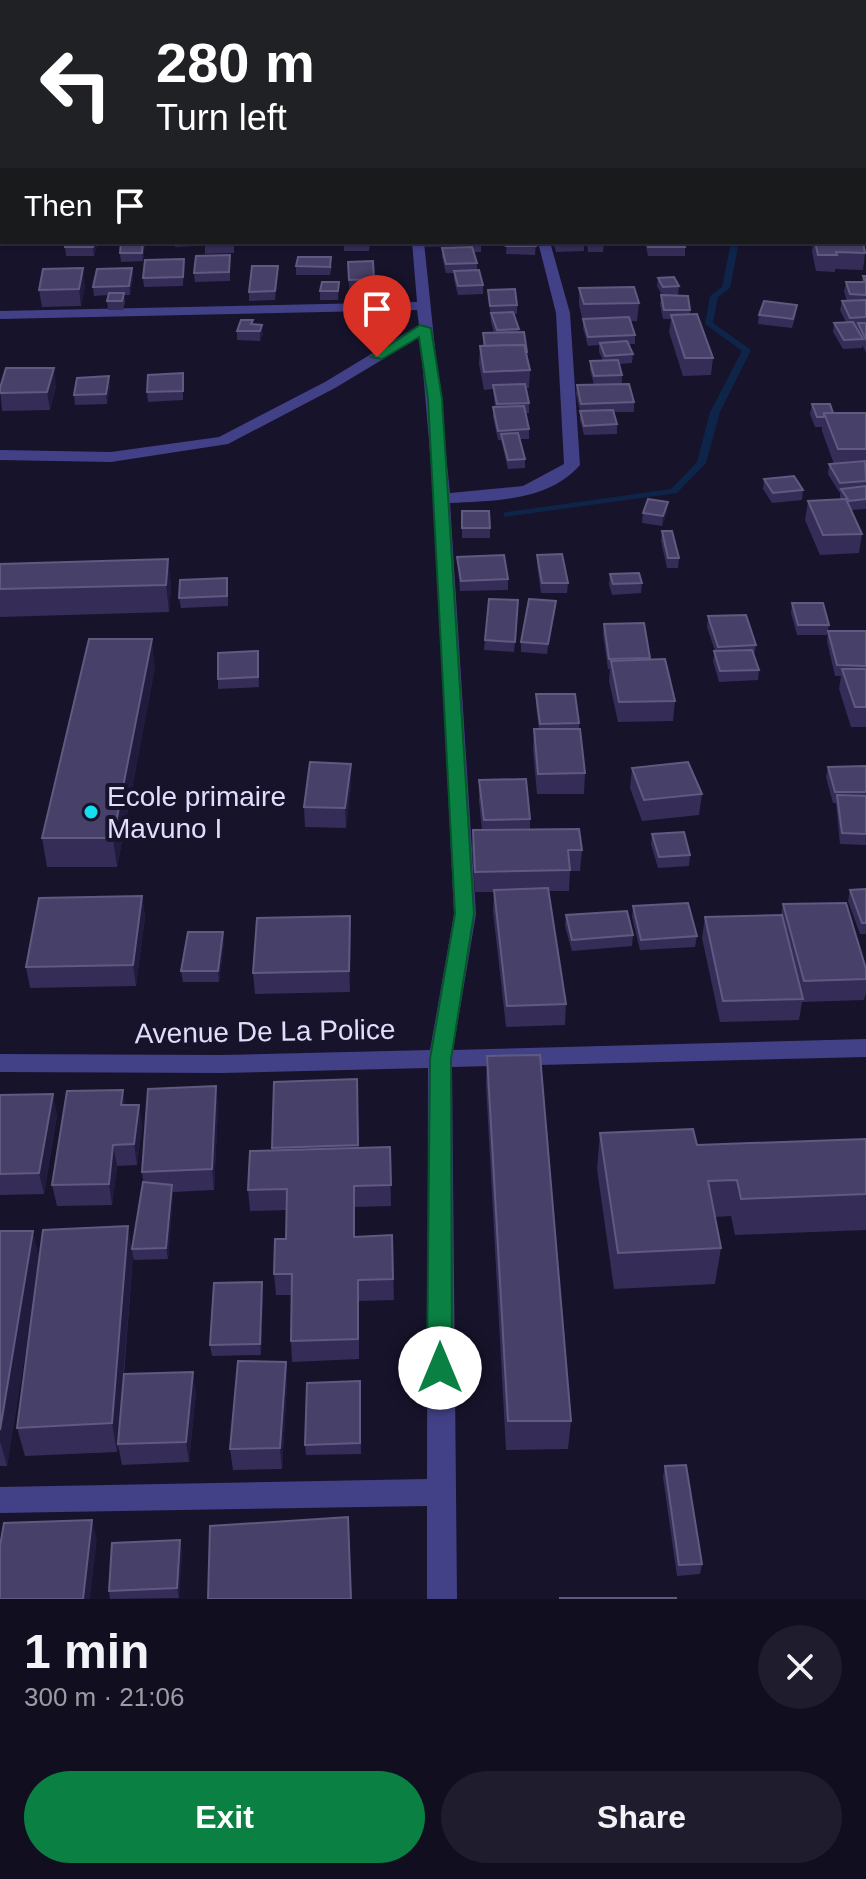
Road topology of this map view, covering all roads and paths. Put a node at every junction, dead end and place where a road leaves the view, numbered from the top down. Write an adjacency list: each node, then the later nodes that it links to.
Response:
1 (418, 244): 4 (street)
2 (545, 244): 6 (street)
3 (0, 315): 4 (street)
4 (423, 317): 5 (street); 6 (street)
5 (0, 455)
6 (442, 498): 8 (street)
7 (866, 1048): 8 (street, Avenue De La Police)
8 (440, 1059): 9 (street, Avenue De La Police); 10 (street)
9 (0, 1063)
10 (439, 1492): 11 (street); 12 (street)
11 (0, 1500)
12 (442, 1599)

